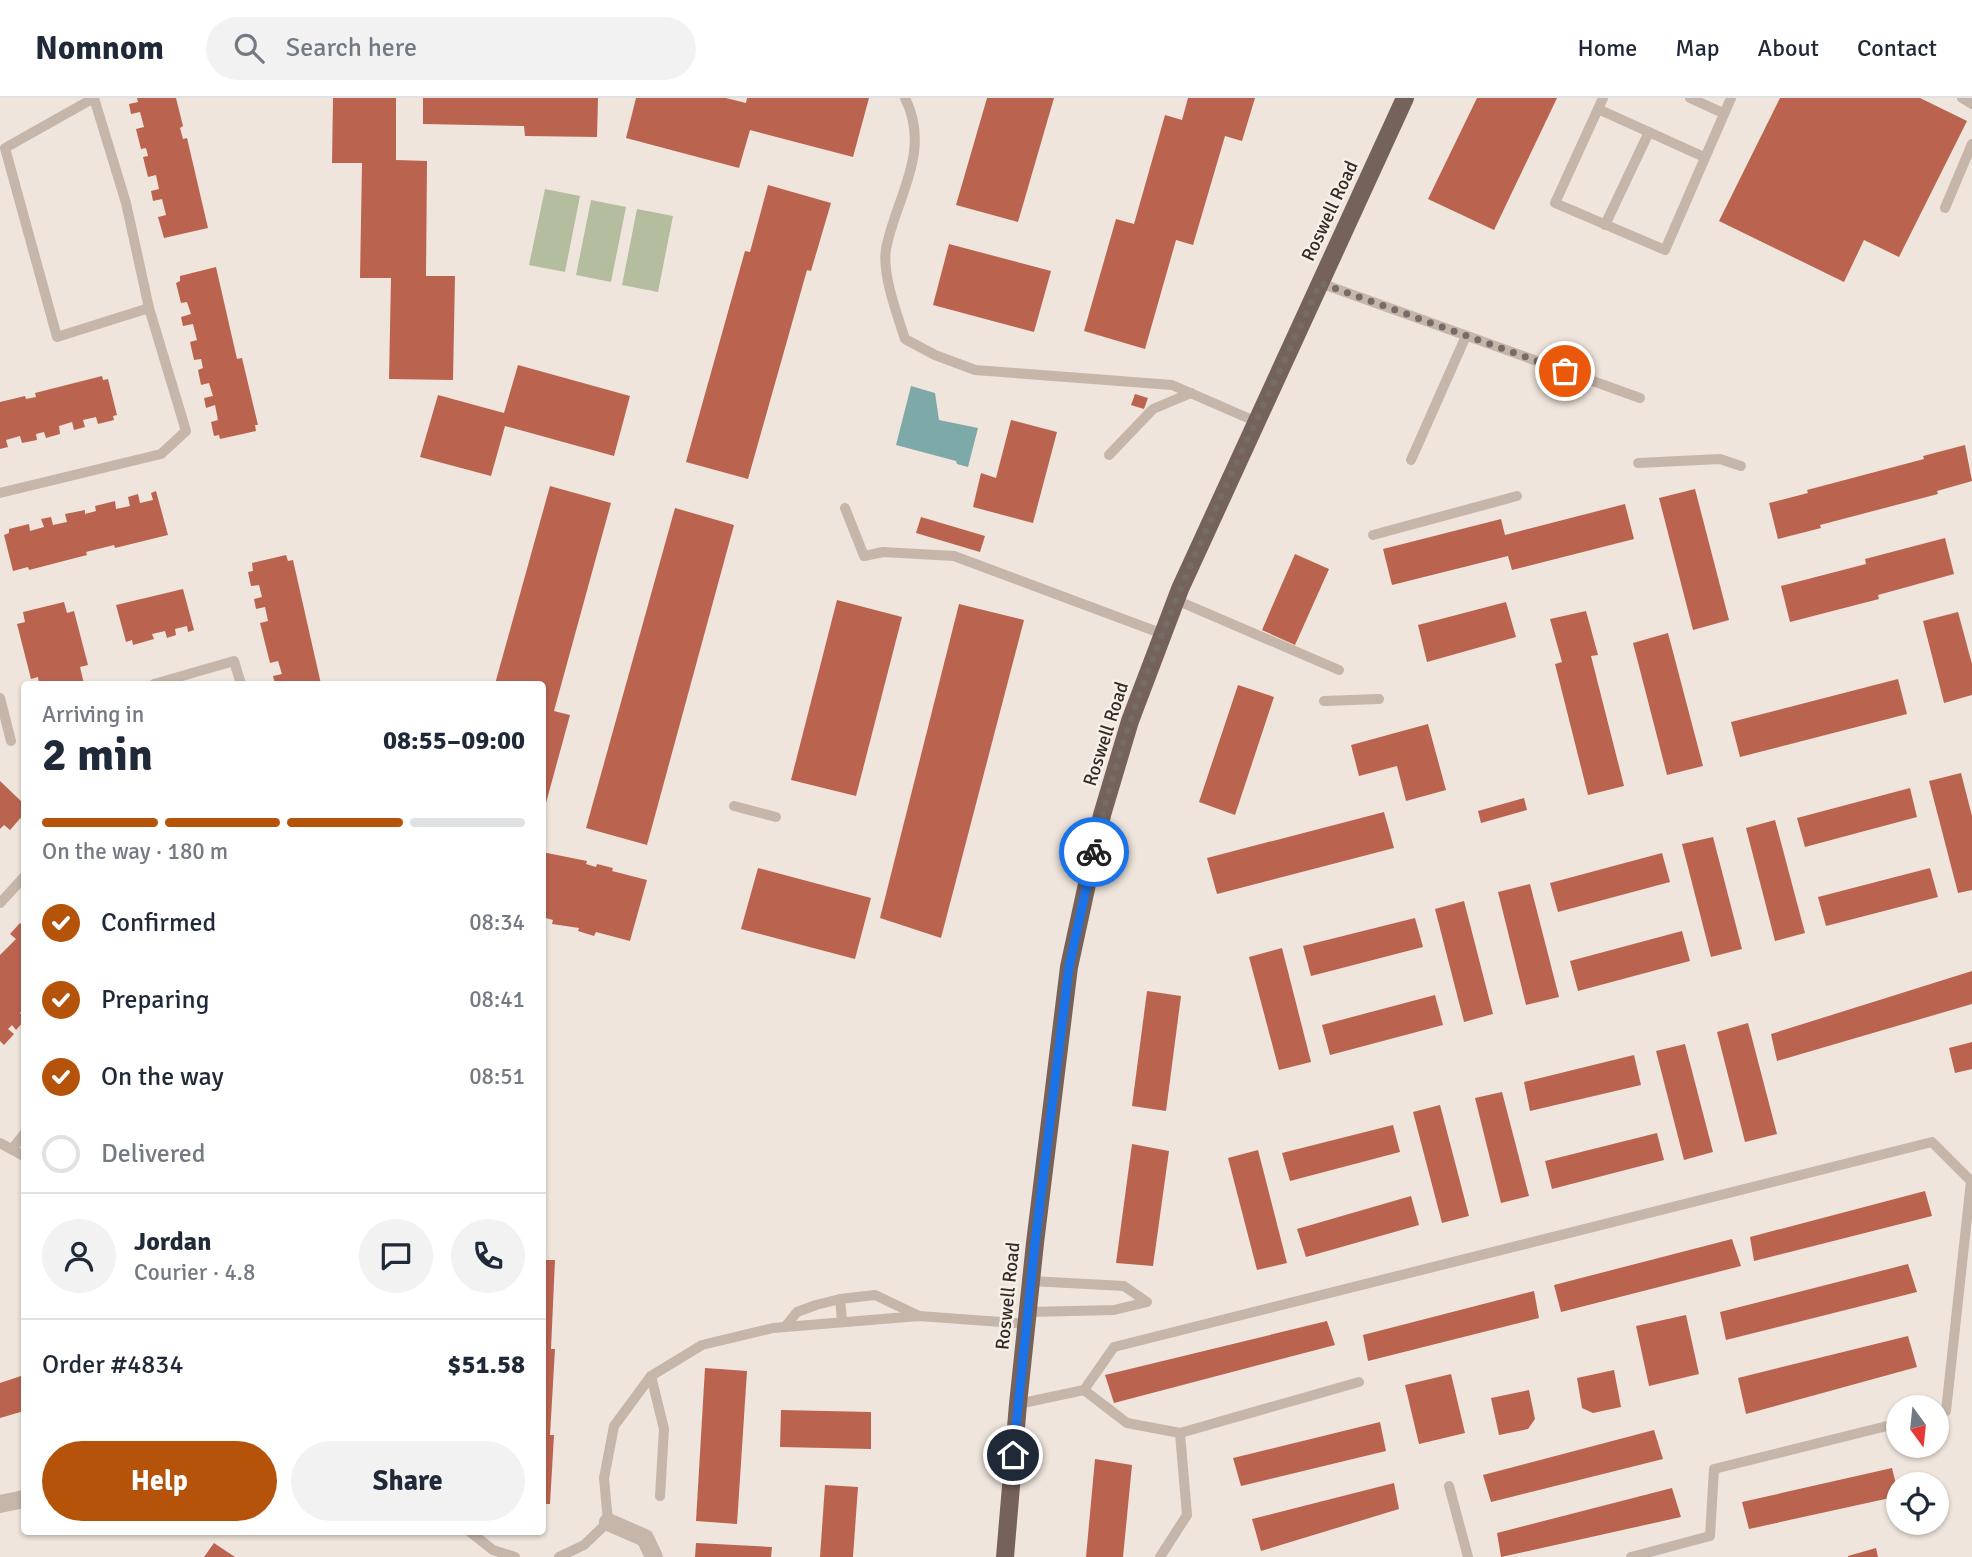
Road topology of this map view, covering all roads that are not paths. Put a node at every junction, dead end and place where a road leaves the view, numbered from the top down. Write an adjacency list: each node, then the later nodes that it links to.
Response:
1 (905, 98): 18 (lane)
2 (1405, 98): 15 (main road, Roswell Road)
3 (1604, 98): 8 (lane)
4 (1689, 98): 9 (lane)
5 (1731, 98): 9 (lane)
6 (1962, 98): 7 (lane)
7 (1972, 104)
8 (1598, 109): 10 (lane); 14 (lane)
9 (1723, 113): 12 (lane)
10 (1649, 132): 12 (lane); 14 (lane)
11 (1972, 144): 13 (lane)
12 (1704, 157): 14 (lane)
13 (1945, 208)
14 (1605, 225)
15 (1320, 283): 17 (lane); 20 (main road, Roswell Road)
16 (149, 308): 16 (lane); 25 (lane)
17 (1466, 336): 19 (lane); 22 (lane)
18 (1191, 393): 20 (lane); 21 (lane)
19 (1640, 398)
20 (1257, 422): 29 (main road, Roswell Road)
21 (1109, 454)
22 (1411, 460)
23 (1638, 463): 24 (lane)
24 (1741, 466)
25 (0, 493)
26 (1517, 496): 28 (lane)
27 (845, 508): 30 (lane)
28 (1373, 535)
29 (1176, 600): 30 (main road, Roswell Road); 31 (lane)
30 (1163, 634): 46 (main road, Roswell Road)
31 (1339, 670)
32 (164, 681): 33 (lane)
33 (240, 681)
34 (0, 698): 37 (lane)
35 (1380, 699): 36 (lane)
36 (1324, 701)
37 (11, 741)
38 (734, 806): 39 (lane)
39 (776, 817)
40 (21, 880): 41 (lane)
41 (0, 903)
42 (21, 1138): 44 (lane)
43 (0, 1143): 44 (lane)
44 (12, 1149): 45 (lane)
45 (21, 1154)
46 (1031, 1282): 49 (main road, Roswell Road); 49 (lane)
47 (840, 1299): 48 (lane); 50 (lane); 51 (lane)
48 (919, 1316): 49 (lane); 50 (lane)
49 (1027, 1318): 56 (main road, Roswell Road)
50 (842, 1321): 51 (lane)
51 (785, 1327): 52 (lane)
52 (651, 1376): 60 (lane); 63 (lane)
53 (1359, 1382): 58 (lane)
54 (1084, 1390): 55 (lane); 56 (lane); 58 (lane)
55 (1948, 1395)
56 (1018, 1405): 68 (main road, Roswell Road)
57 (1886, 1426): 71 (lane)
58 (1180, 1433): 69 (lane)
59 (1449, 1486): 70 (lane)
60 (660, 1496)
61 (21, 1500): 62 (street)
62 (0, 1504)
63 (608, 1522): 66 (lane); 67 (street)
64 (474, 1535): 65 (lane)
65 (515, 1557)
66 (559, 1557)
67 (654, 1557)
68 (1005, 1557)
69 (1160, 1557)
70 (1468, 1557)
71 (1632, 1557)

